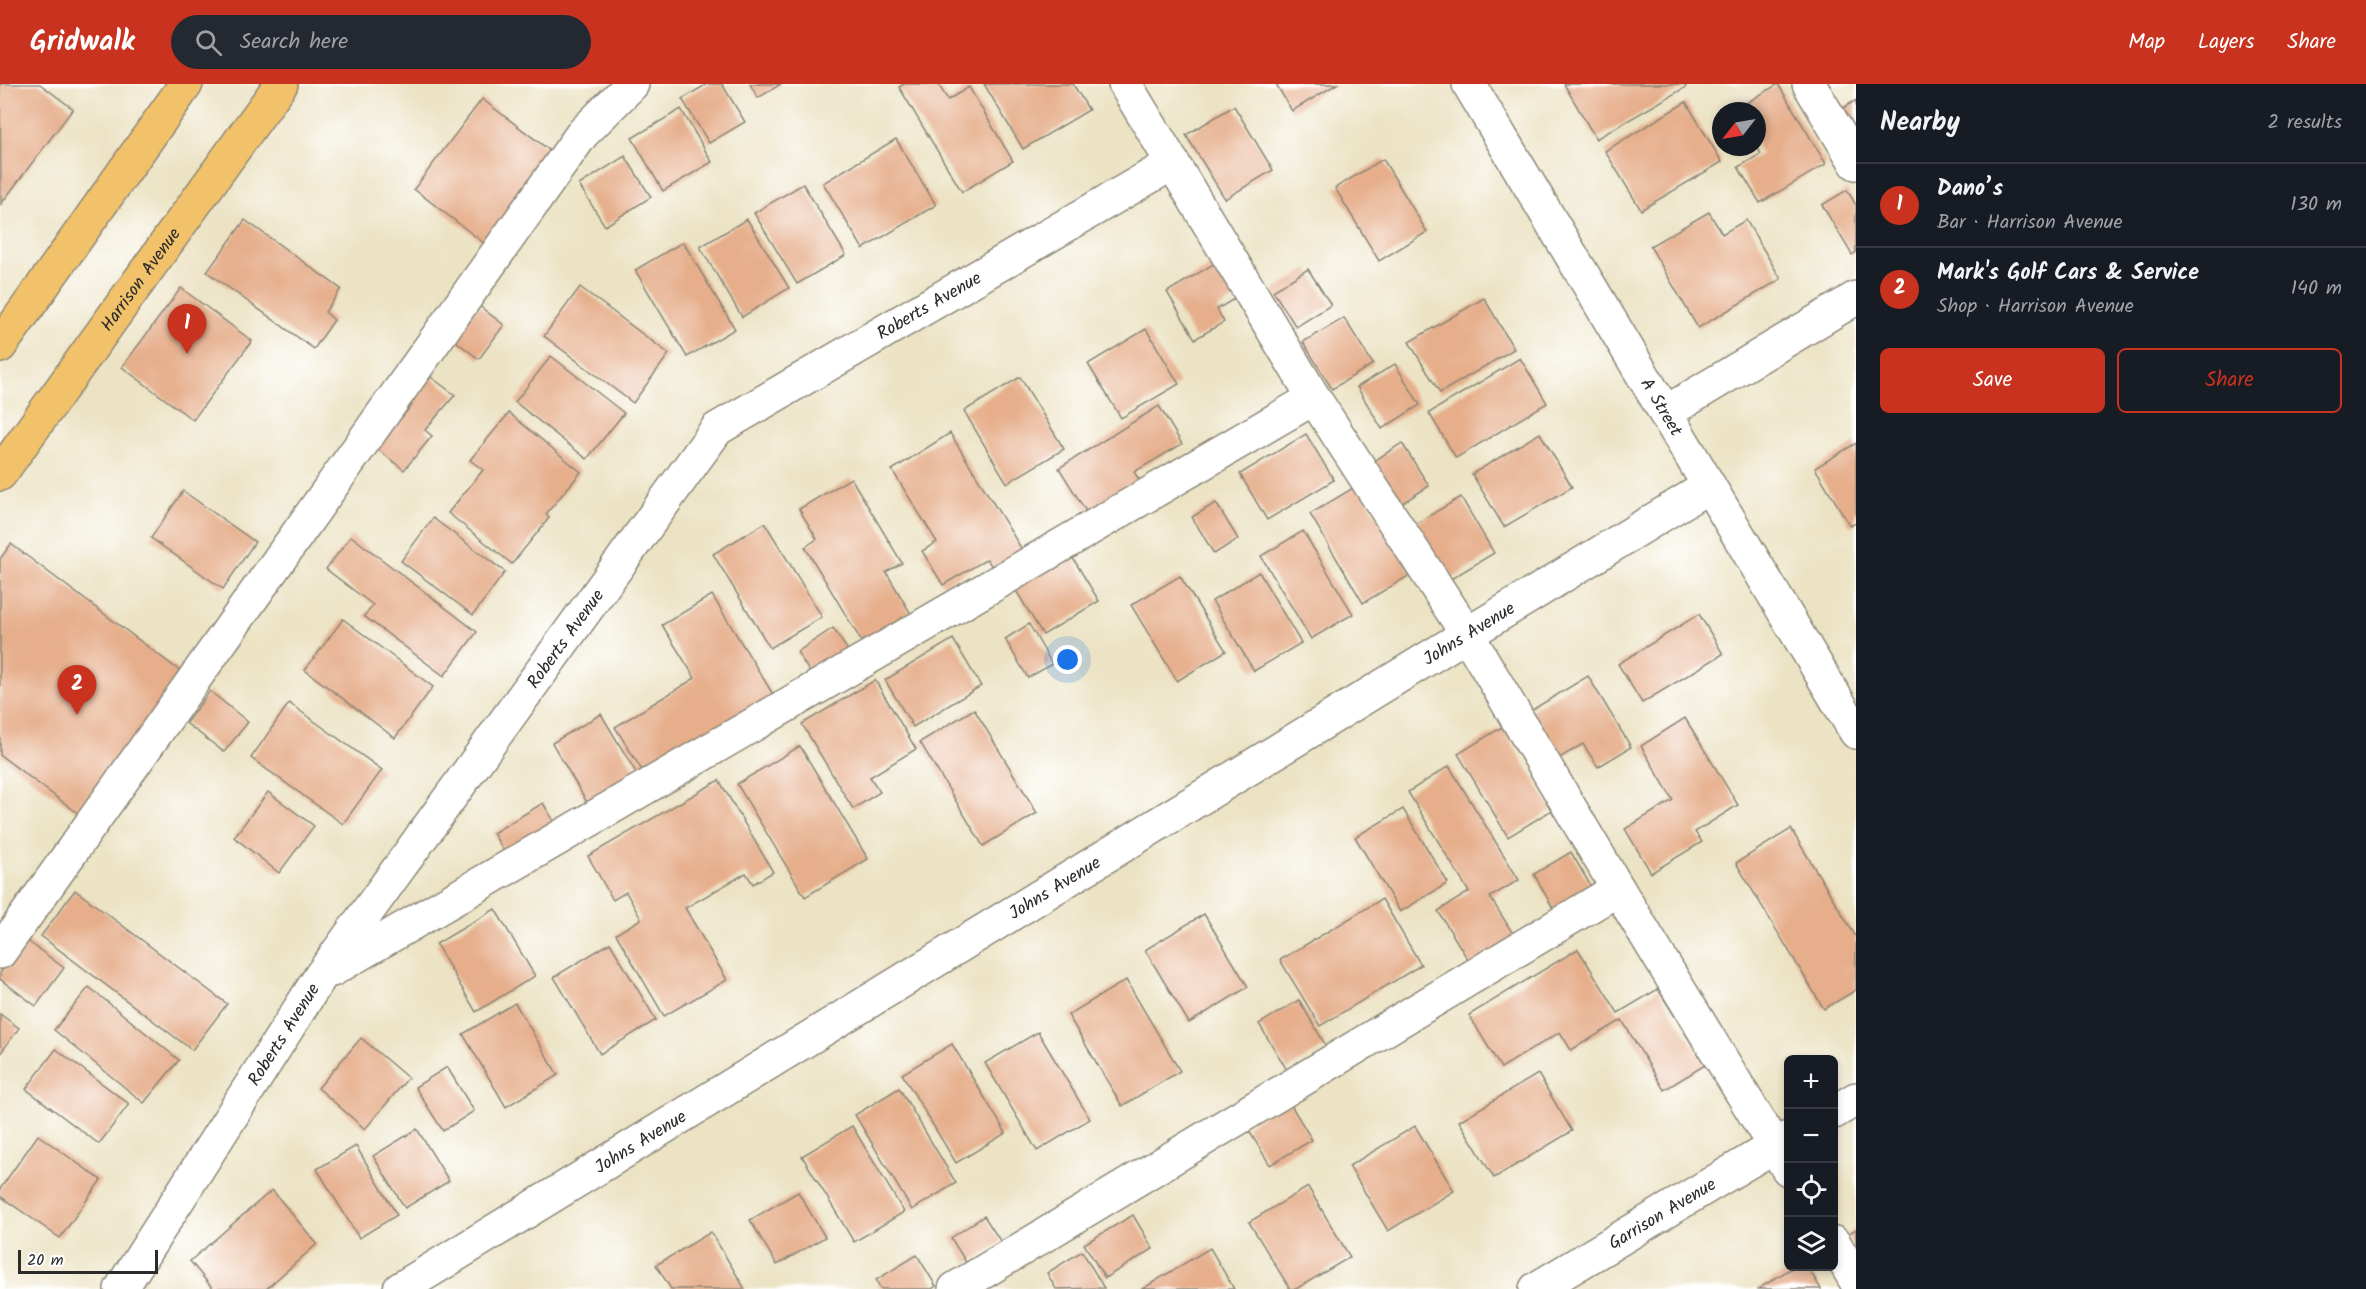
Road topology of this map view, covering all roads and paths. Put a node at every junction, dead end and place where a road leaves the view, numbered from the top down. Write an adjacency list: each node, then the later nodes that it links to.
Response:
1 (186, 84): 10 (main road)
2 (281, 84): 13 (main road, Harrison Avenue)
3 (632, 84): 18 (street)
4 (1125, 84): 7 (street)
5 (1468, 84): 12 (street, A Street)
6 (1809, 84): 8 (street)
7 (1173, 163): 11 (street); 19 (street, Roberts Avenue)
8 (1856, 164)
9 (1856, 298): 12 (street)
10 (0, 346)
11 (1314, 398): 15 (street); 19 (street)
12 (1665, 413): 14 (street, A Street)
13 (0, 474)
14 (1709, 486): 15 (street, Johns Avenue); 16 (street, A Street)
15 (1467, 634): 17 (street); 26 (street, Johns Avenue)
16 (1856, 732)
17 (1618, 890): 22 (street); 27 (street)
18 (0, 952)
19 (320, 977): 25 (street, Roberts Avenue)
20 (1856, 1099): 21 (street)
21 (1838, 1109)
22 (1784, 1151): 28 (street, Garrison Avenue)
23 (1838, 1251): 24 (street)
24 (1856, 1281)
25 (121, 1289)
26 (400, 1289)
27 (955, 1289)
28 (1536, 1289)

